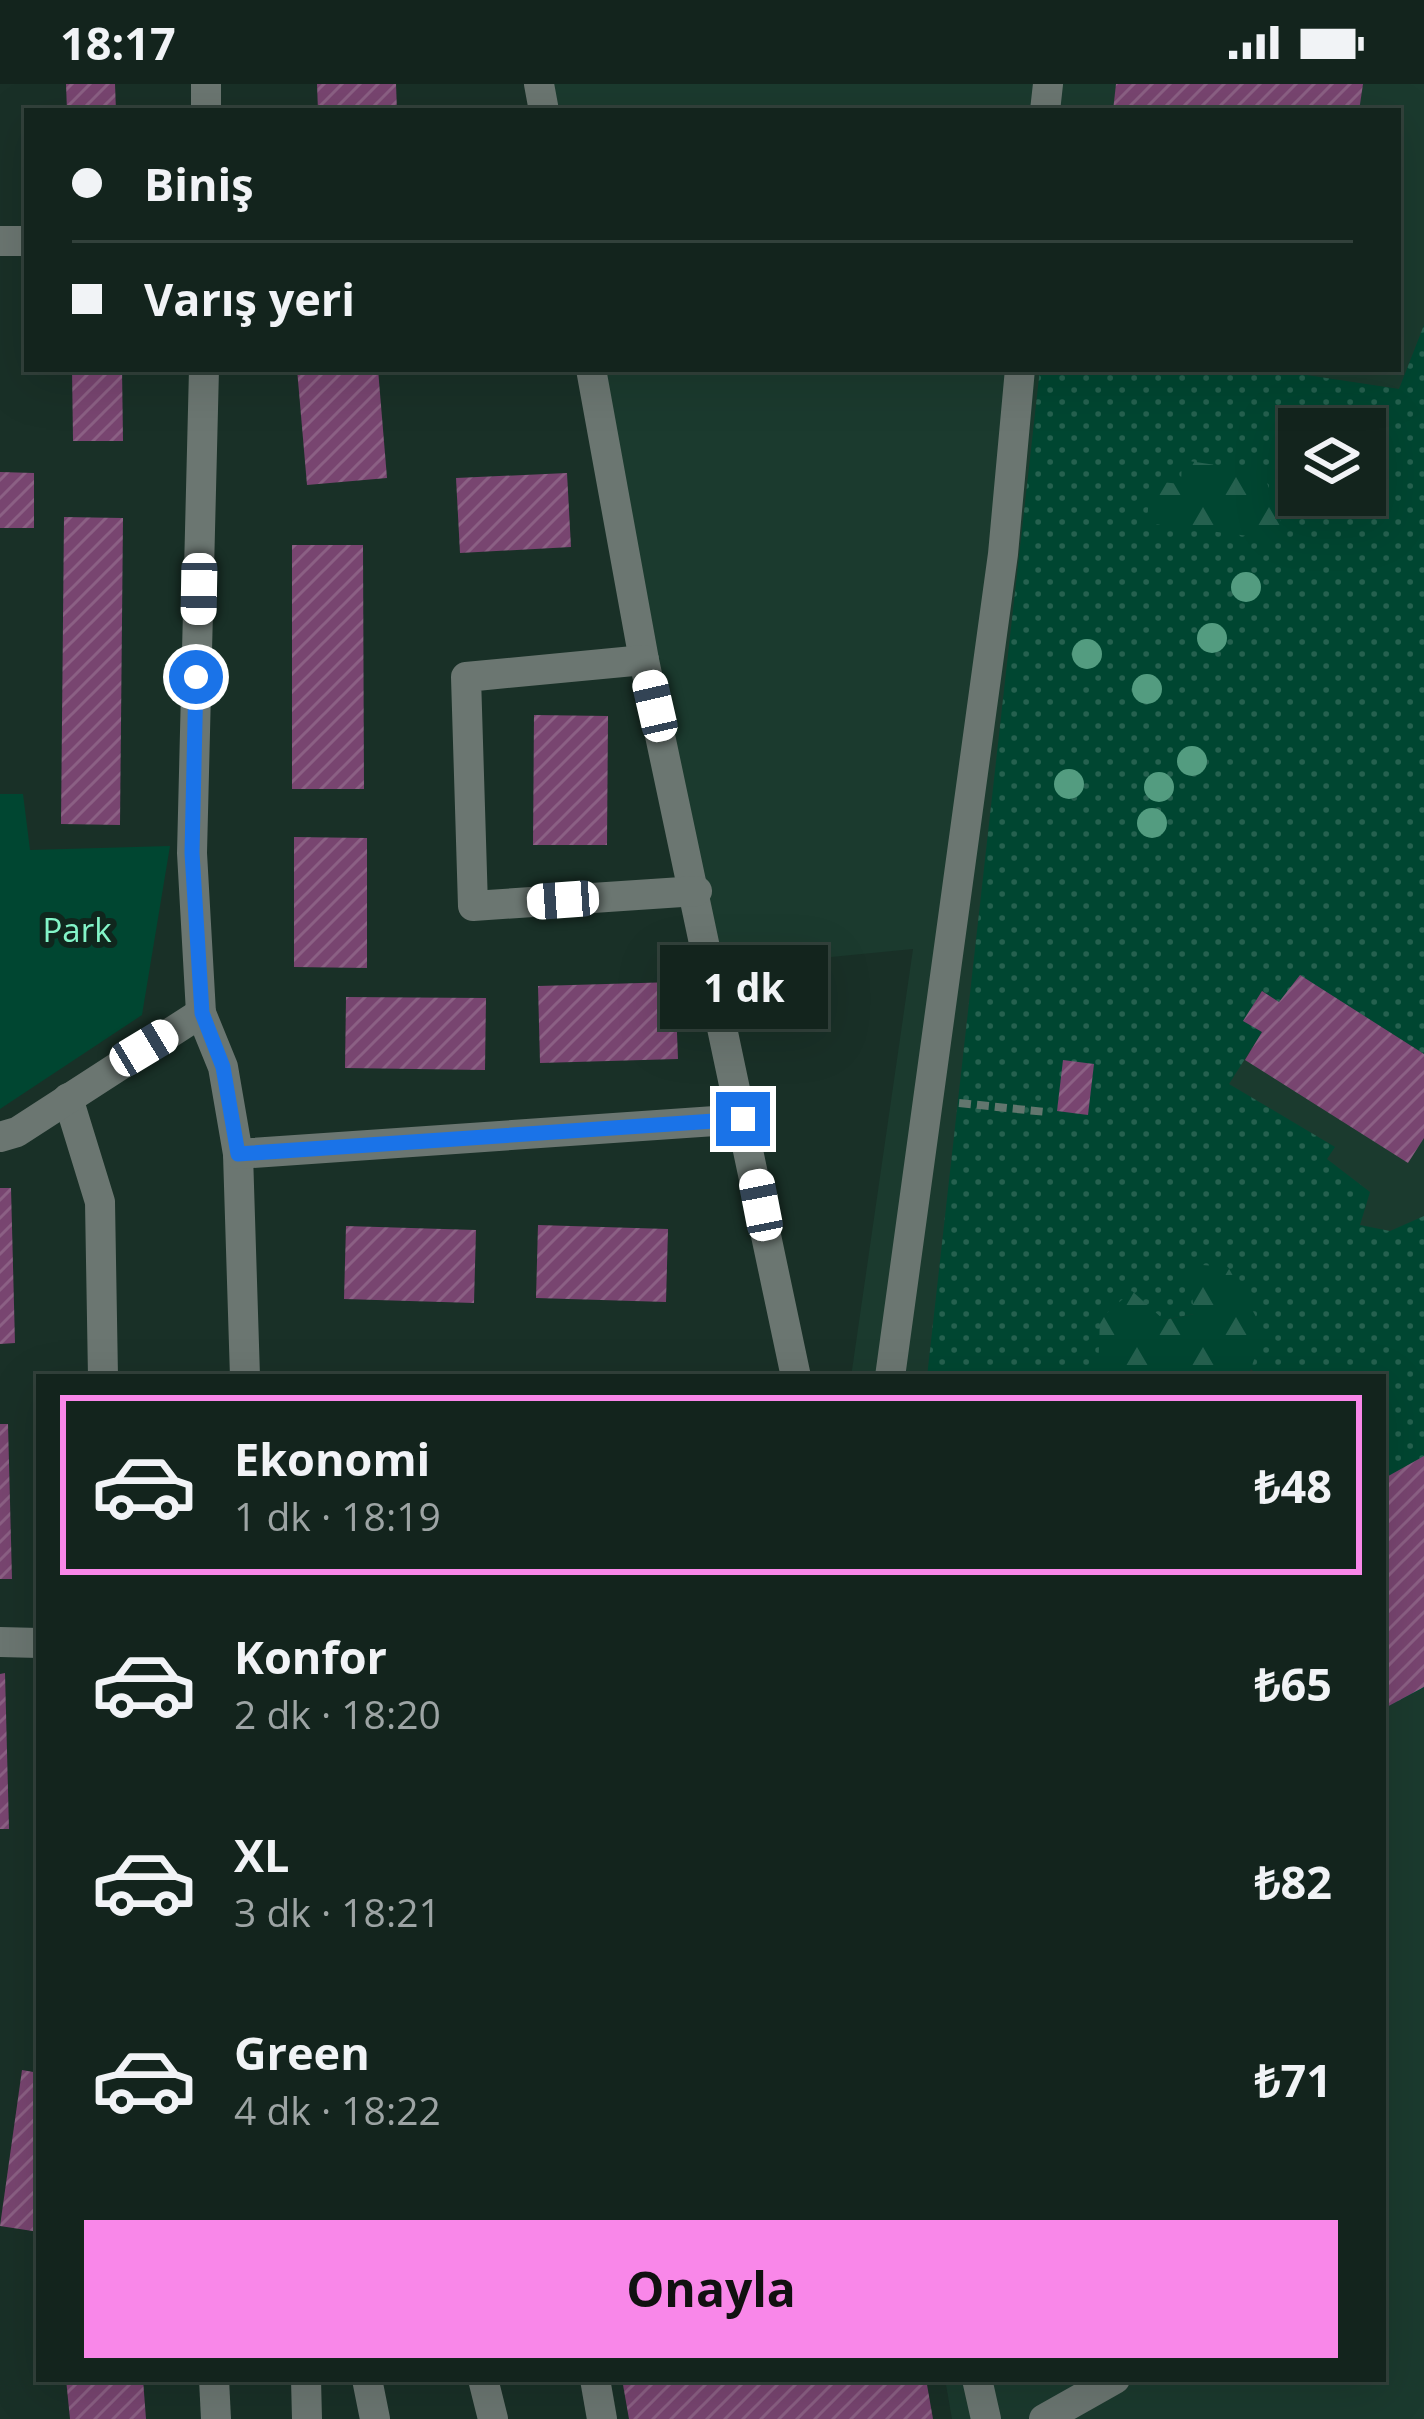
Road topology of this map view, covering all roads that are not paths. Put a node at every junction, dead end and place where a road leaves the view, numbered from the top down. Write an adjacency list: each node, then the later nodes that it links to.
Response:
1 (204, 372): 6 (street)
2 (592, 372): 4 (street)
3 (1020, 372): 14 (street)
4 (644, 660): 5 (street); 5 (street)
5 (697, 891): 8 (street)
6 (202, 1013): 7 (street); 10 (street)
7 (68, 1098): 9 (street); 11 (street)
8 (743, 1119): 10 (street); 13 (street)
9 (0, 1138)
10 (238, 1154): 12 (street)
11 (103, 1374)
12 (245, 1374)
13 (795, 1374)
14 (890, 1374)
15 (0, 1642): 16 (street)
16 (36, 1642)
17 (214, 2382): 24 (street)
18 (306, 2382): 25 (street)
19 (368, 2382): 26 (street)
20 (484, 2382): 27 (street)
21 (596, 2382): 28 (street)
22 (978, 2382): 29 (street)
23 (1110, 2382): 30 (street)
24 (216, 2419)
25 (307, 2419)
26 (375, 2419)
27 (493, 2419)
28 (602, 2419)
29 (986, 2419)
30 (1044, 2419)

